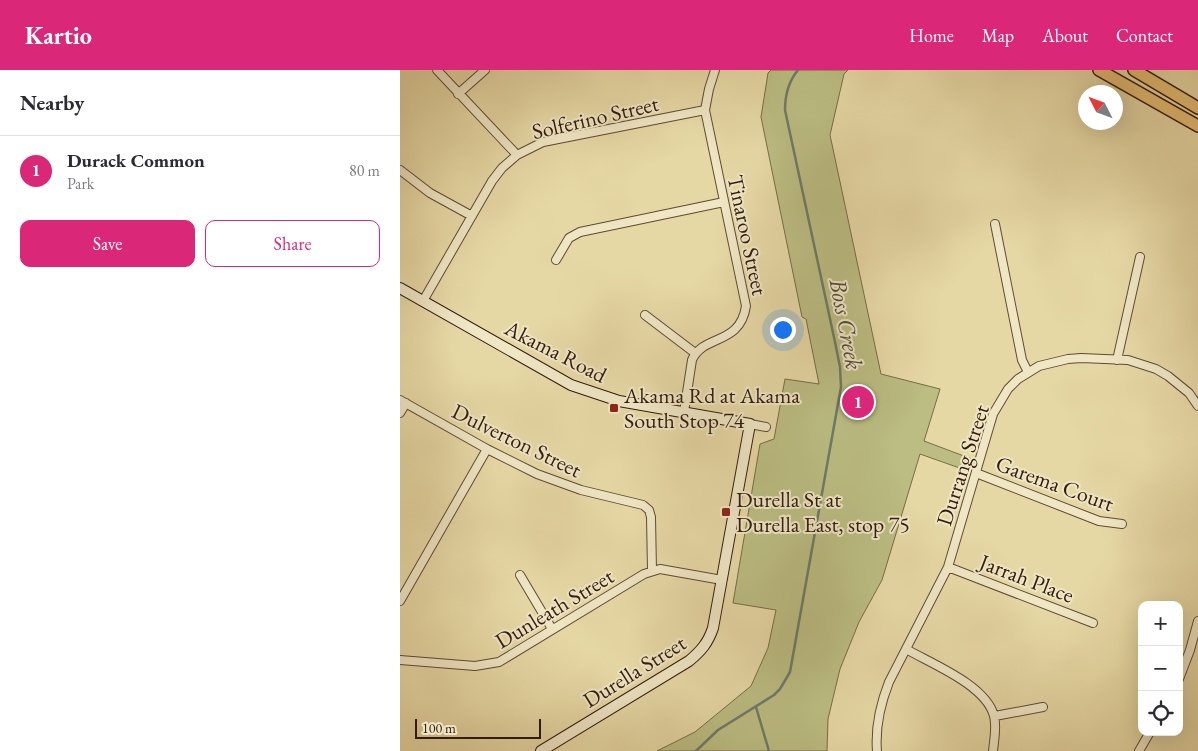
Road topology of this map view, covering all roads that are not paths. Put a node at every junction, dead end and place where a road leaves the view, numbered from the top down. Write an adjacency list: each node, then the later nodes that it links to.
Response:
1 (437, 70): 6 (street)
2 (485, 70): 6 (street)
3 (715, 70): 8 (street, Tinaroo Street)
4 (1099, 70): 9 (main road)
5 (1134, 70): 7 (main road)
6 (458, 94): 10 (street)
7 (1198, 108)
8 (705, 110): 10 (street, Solferino Street); 12 (street, Tinaroo Street)
9 (1198, 126)
10 (517, 155): 13 (street, Solferino Street)
11 (400, 170): 13 (street)
12 (724, 202): 16 (street); 20 (street, Tinaroo Street)
13 (472, 216): 18 (street, Solferino Street)
14 (995, 224): 22 (street)
15 (1140, 257): 21 (street)
16 (556, 260)
17 (400, 288): 18 (street, Akama Road)
18 (423, 301): 25 (street, Akama Road)
19 (646, 316): 20 (street)
20 (695, 353): 25 (street)
21 (1117, 360): 22 (street, Durrang Street); 24 (street, Durrang Street)
22 (1028, 372): 30 (street, Durrang Street)
23 (403, 401): 26 (street); 29 (street, Dulverton Street)
24 (1198, 406)
25 (684, 412): 27 (street, Akama Road)
26 (400, 413)
27 (750, 424): 28 (street, Akama Road); 35 (street, Durella Street)
28 (766, 427)
29 (487, 449): 33 (street, Dulverton Street); 36 (street)
30 (976, 472): 31 (street, Garema Court); 32 (street, Durrang Street)
31 (1122, 524)
32 (948, 567): 38 (street, Jarrah Place); 40 (street, Durrang Street)
33 (652, 571): 35 (street); 39 (street, Dunleath Street)
34 (520, 575): 39 (street)
35 (722, 580): 46 (street, Durella Street)
36 (400, 601)
37 (1198, 621): 42 (street)
38 (1093, 623)
39 (552, 629): 41 (street, Dunleath Street)
40 (906, 649): 44 (street); 47 (street, Durrang Street)
41 (400, 660)
42 (1183, 669)
43 (1043, 707): 44 (street)
44 (994, 716): 48 (street)
45 (1148, 736): 49 (street)
46 (541, 751)
47 (877, 751)
48 (993, 751)
49 (1139, 751)

